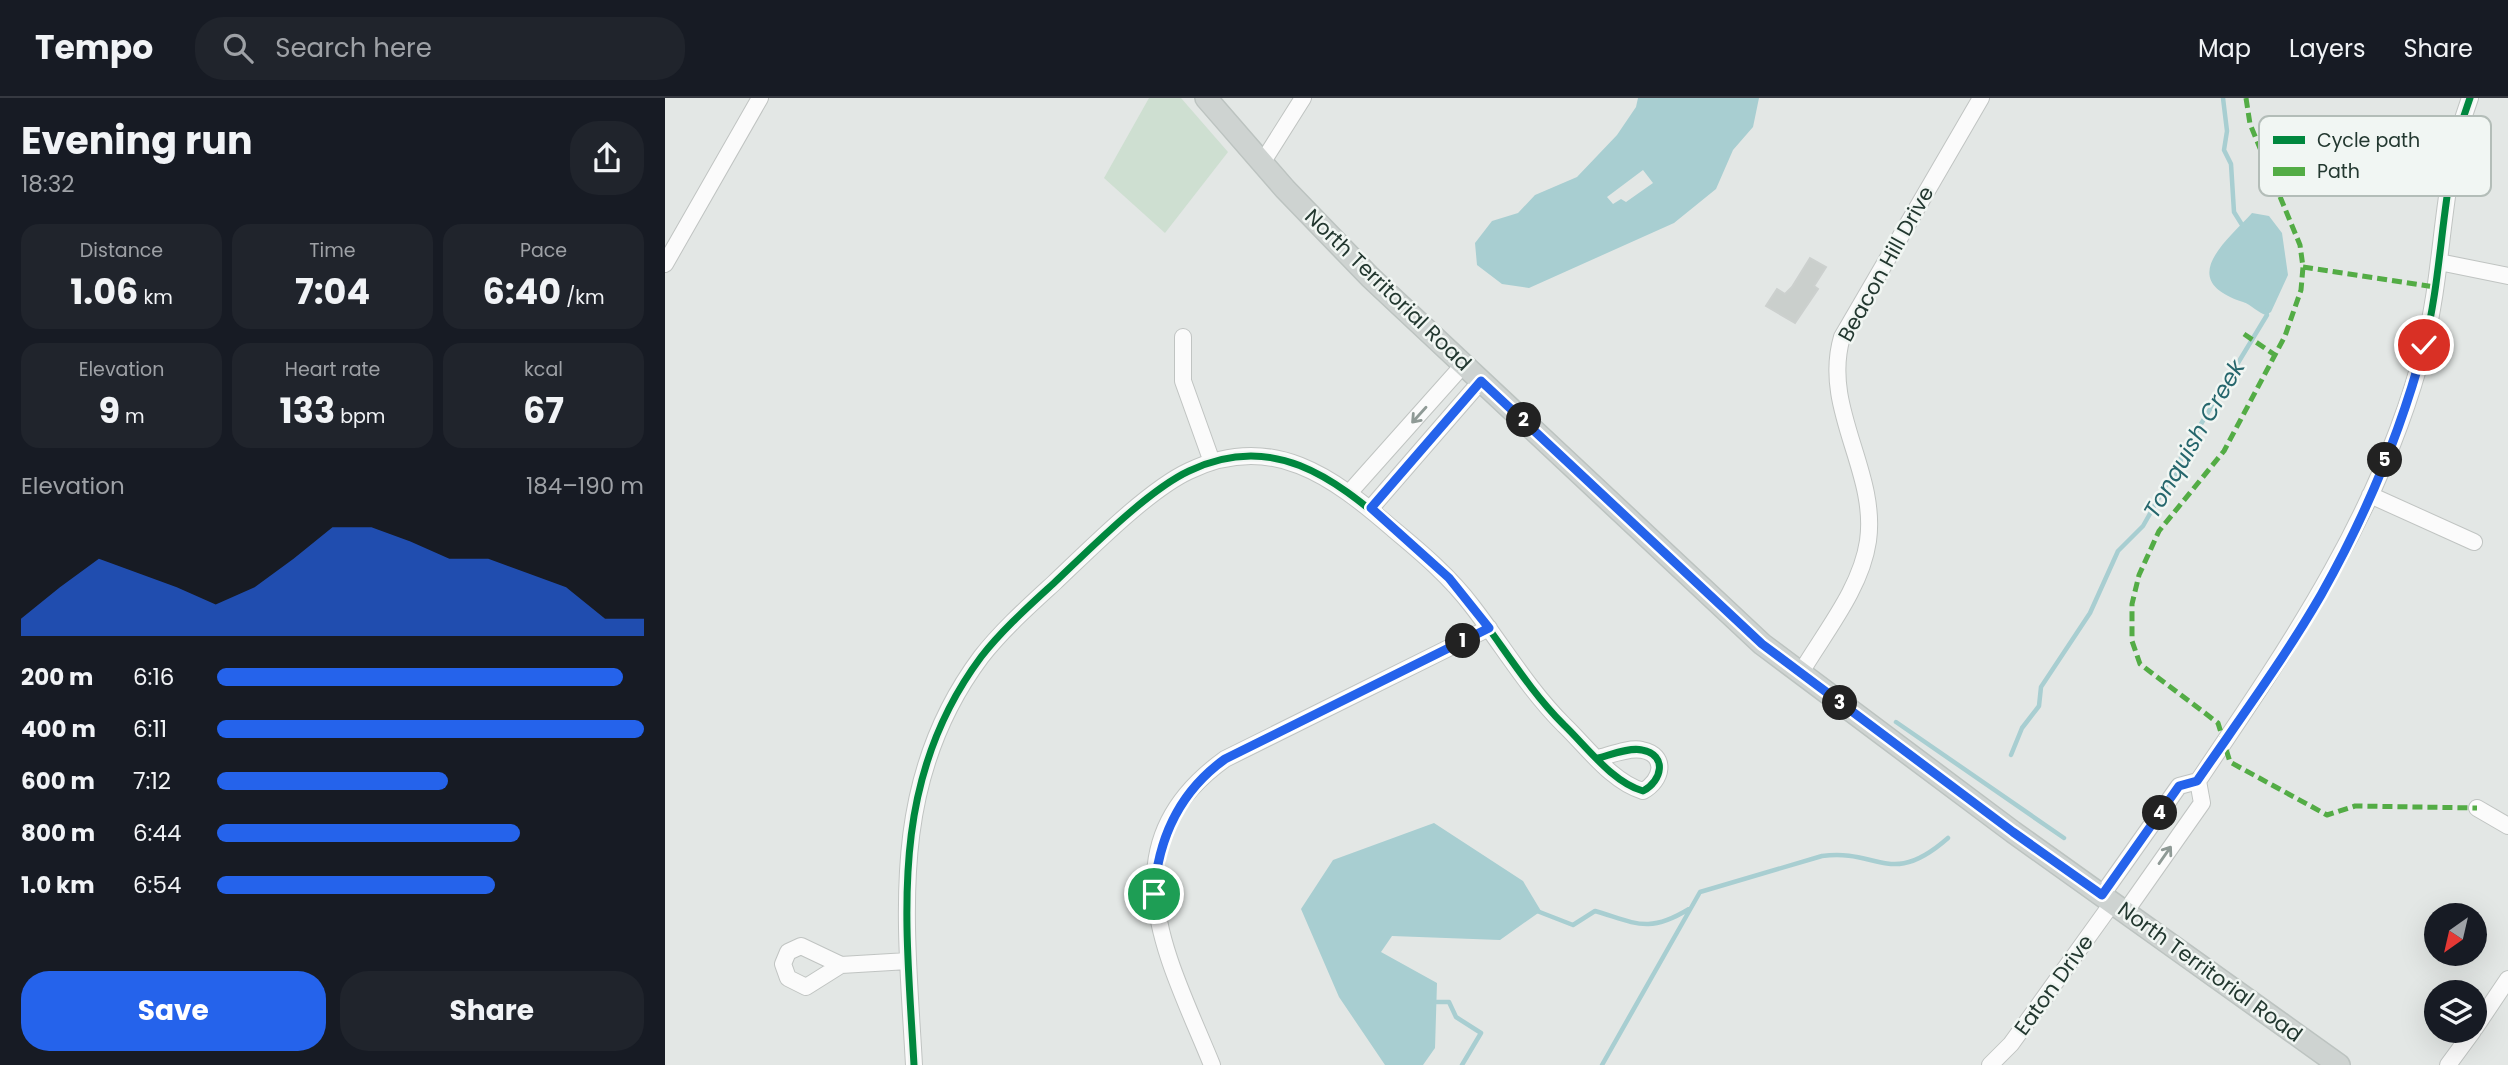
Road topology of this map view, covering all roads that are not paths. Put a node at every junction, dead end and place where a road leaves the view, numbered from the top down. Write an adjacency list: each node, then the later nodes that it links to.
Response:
1 (760, 98): 10 (street)
2 (1206, 98): 7 (main road, North Territorial Road)
3 (1303, 98): 7 (street)
4 (1981, 98): 21 (street, Beacon Hill Drive)
5 (2470, 98): 6 (street)
6 (2465, 116)
7 (1262, 163): 13 (main road, North Territorial Road)
8 (2446, 196): 9 (street)
9 (2439, 262): 11 (street); 17 (street)
10 (665, 264)
11 (2508, 276)
12 (1183, 337): 15 (street)
13 (1464, 364): 14 (main road, North Territorial Road); 16 (street, one-way to 16)
14 (1481, 381): 18 (street); 21 (main road, North Territorial Road)
15 (1212, 462): 16 (street); 27 (street)
16 (1349, 493): 18 (street)
17 (2370, 495): 19 (street); 23 (street)
18 (1371, 508): 20 (street)
19 (2474, 542)
20 (1489, 628): 22 (street); 33 (street)
21 (1800, 674): 26 (main road, North Territorial Road)
22 (1598, 758)
23 (2197, 781): 26 (street); 26 (street, one-way to 23)
24 (2477, 808): 25 (street)
25 (2508, 826)
26 (2114, 903): 34 (street, Eaton Drive); 35 (main road, North Territorial Road)
27 (908, 961): 28 (street); 32 (street)
28 (841, 965)
29 (2508, 979): 30 (street)
30 (2487, 1010)
31 (2464, 1043): 36 (street)
32 (914, 1065)
33 (1212, 1065)
34 (1990, 1065)
35 (2339, 1065)
36 (2448, 1065)

